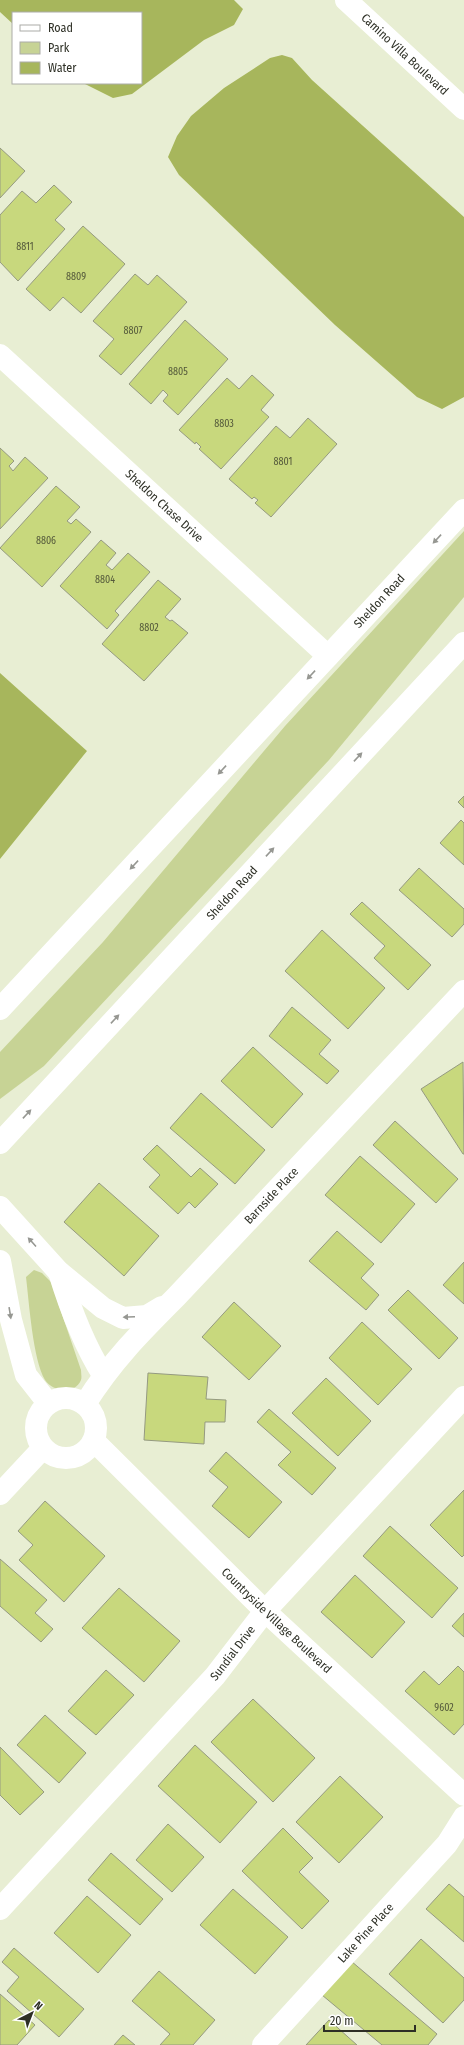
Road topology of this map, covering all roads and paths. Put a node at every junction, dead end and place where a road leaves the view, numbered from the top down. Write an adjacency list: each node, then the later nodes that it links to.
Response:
1 (346, 0): 2 (street, Camino Villa Boulevard)
2 (464, 109)
3 (0, 355): 6 (street, Sheldon Chase Drive)
4 (464, 510): 6 (street, Sheldon Road, one-way to 6)
5 (464, 643): 9 (street, Sheldon Road, one-way to 5)
6 (328, 656): 8 (street, Sheldon Road, one-way to 8)
7 (464, 991): 13 (street, Barnside Place)
8 (0, 1009)
9 (0, 1143)
10 (0, 1207): 12 (street, one-way to 10)
11 (0, 1261): 16 (street, one-way to 16)
12 (58, 1271): 13 (street, one-way to 12); 14 (street)
13 (176, 1297): 14 (street, Barnside Place)
14 (103, 1375): 17 (street, Barnside Place)
15 (464, 1397): 21 (street, Sundial Drive)
16 (48, 1403): 17 (street); 19 (street)
17 (85, 1404): 18 (street)
18 (94, 1441): 19 (street); 21 (street, Countryside Village Boulevard)
19 (43, 1448): 20 (street)
20 (0, 1494)
21 (265, 1611): 22 (street, Countryside Village Boulevard); 24 (street, Sundial Drive)
22 (464, 1795)
23 (464, 1817): 25 (street, Lake Pine Place)
24 (0, 1908)
25 (263, 2045)

